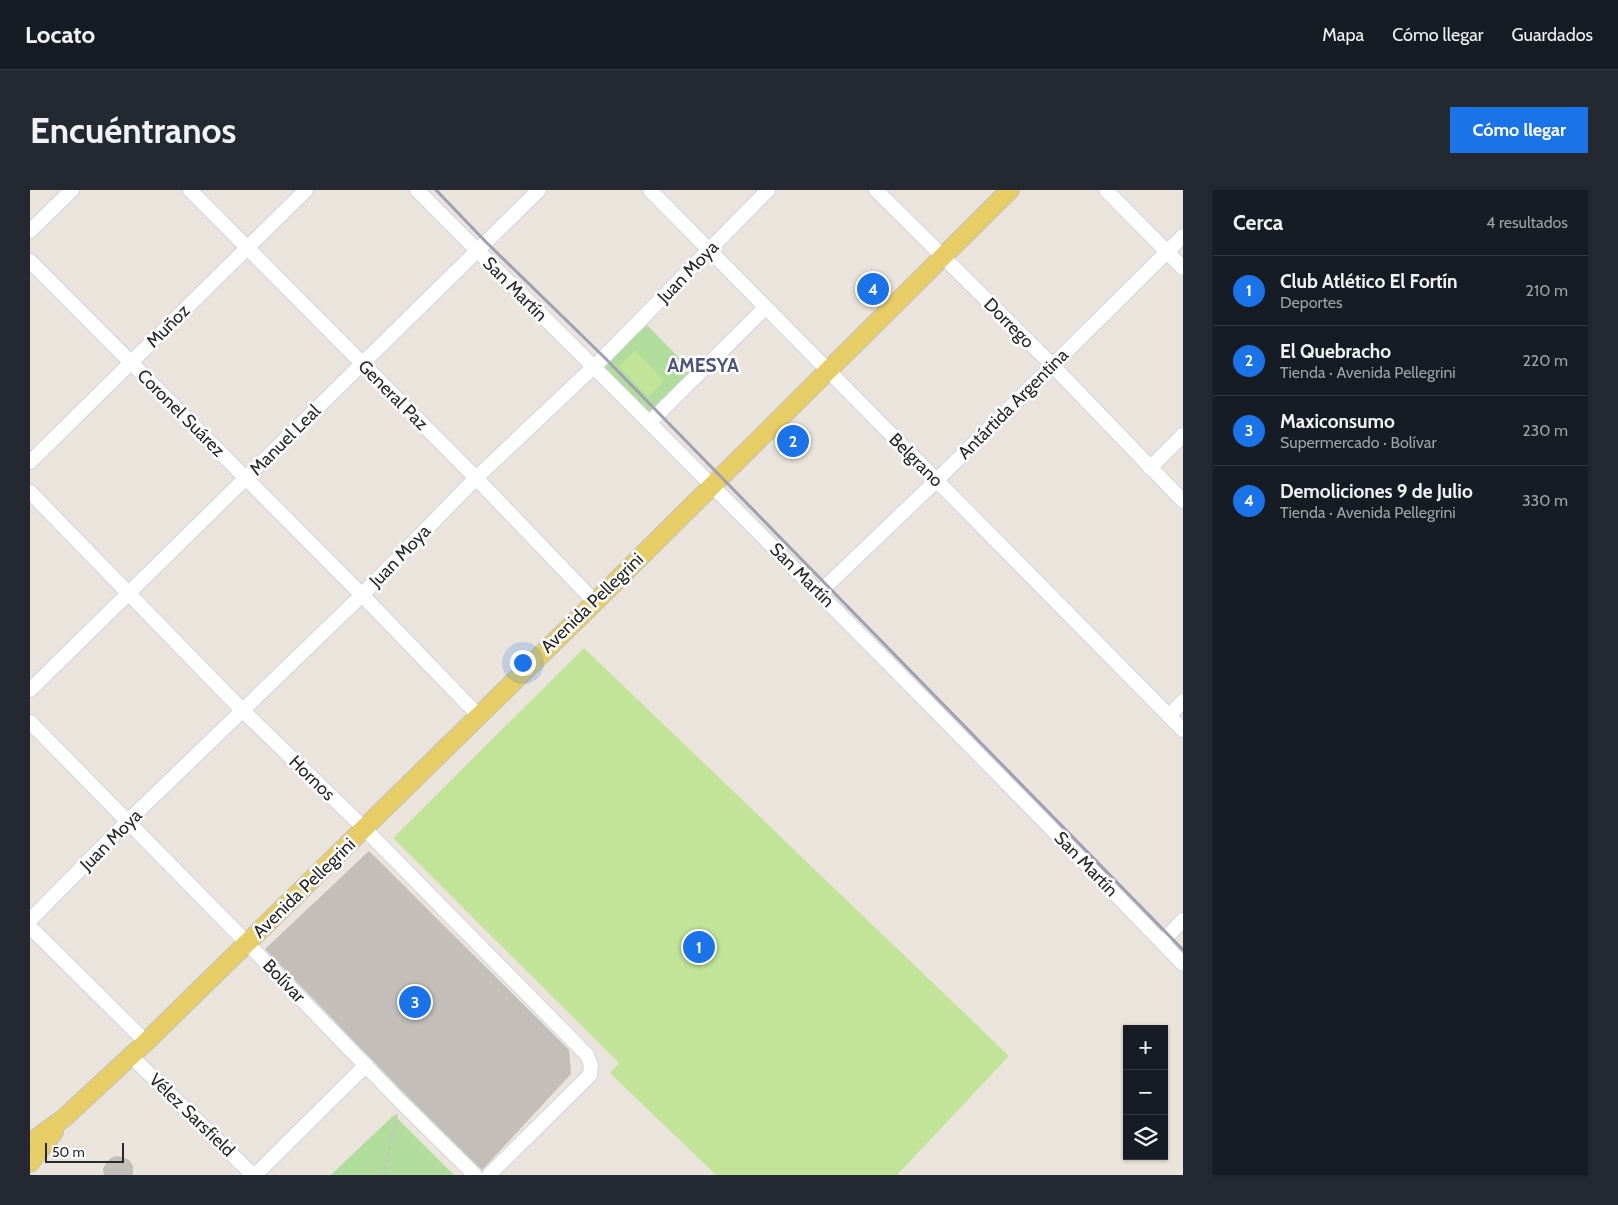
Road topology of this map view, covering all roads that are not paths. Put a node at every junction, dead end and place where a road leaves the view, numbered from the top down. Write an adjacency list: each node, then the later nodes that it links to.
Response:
1 (72, 190): 11 (street)
2 (190, 190): 13 (street, General Paz)
3 (306, 190): 13 (street, Muñoz)
4 (416, 190): 15 (street, San Martín)
5 (539, 190): 15 (street, Manuel Leal)
6 (650, 190): 14 (street, Belgrano)
7 (768, 190): 14 (street, Juan Moya)
8 (876, 190): 17 (street, Dorrego)
9 (1010, 190): 17 (main road, Avenida Pellegrini)
10 (1106, 190): 16 (street)
11 (30, 231)
12 (1183, 236): 16 (street, Antártida Argentina)
13 (247, 248): 21 (street, Muñoz); 22 (street, General Paz)
14 (709, 250): 20 (street, Belgrano); 24 (street, Juan Moya)
15 (477, 251): 22 (street, Manuel Leal); 24 (street, San Martín)
16 (1167, 251): 19 (street); 23 (street, Antártida Argentina)
17 (943, 256): 23 (street, Dorrego); 25 (main road, Avenida Pellegrini)
18 (30, 261): 21 (street, Coronel Suárez)
19 (1183, 268)
20 (764, 308): 25 (street, Belgrano); 26 (street)
21 (132, 363): 28 (street, Muñoz); 30 (street, Coronel Suárez)
22 (362, 364): 30 (street, Manuel Leal); 31 (street, General Paz)
23 (1052, 365): 29 (street, Dorrego); 32 (street, Antártida Argentina)
24 (594, 367): 26 (street, San Martín); 31 (street, Juan Moya)
25 (827, 371): 32 (street, Belgrano); 33 (main road, Avenida Pellegrini)
26 (650, 422): 33 (street, San Martín)
27 (1183, 435): 29 (street)
28 (30, 462)
29 (1150, 468): 35 (street, Dorrego)
30 (246, 478): 36 (street, Manuel Leal); 38 (street, Coronel Suárez)
31 (476, 478): 38 (street, Juan Moya); 39 (street, General Paz)
32 (937, 480): 37 (street, Antártida Argentina); 44 (street, Belgrano)
33 (711, 486): 37 (street, San Martín); 39 (main road, Avenida Pellegrini)
34 (30, 492): 36 (street, Hornos)
35 (1183, 501)
36 (128, 592): 40 (street, Manuel Leal); 42 (street, Hornos)
37 (820, 592): 52 (street, San Martín)
38 (362, 595): 42 (street, Juan Moya); 43 (street, Coronel Suárez)
39 (595, 602): 43 (main road, Avenida Pellegrini)
40 (30, 690)
41 (1183, 701): 44 (street)
42 (242, 710): 47 (street, Juan Moya); 48 (street, Hornos)
43 (478, 715): 48 (main road, Avenida Pellegrini)
44 (1169, 716): 46 (street, Belgrano)
45 (30, 722): 47 (street, Bolívar)
46 (1183, 730)
47 (128, 822): 49 (street, Juan Moya); 53 (street, Bolívar)
48 (364, 828): 53 (main road, Avenida Pellegrini); 63 (street, Hornos)
49 (30, 920)
50 (1183, 920): 52 (street)
51 (30, 927): 55 (street)
52 (1162, 942): 54 (street, San Martín)
53 (247, 943): 55 (main road, Avenida Pellegrini); 57 (street, Bolívar)
54 (1183, 964)
55 (146, 1042): 56 (main road, Avenida Pellegrini)
56 (131, 1056): 58 (main road, Avenida Pellegrini); 61 (street, Vélez Sarsfield)
57 (366, 1065): 61 (street); 62 (street, Bolívar)
58 (64, 1118): 59 (main road, Avenida Pellegrini); 60 (main road, Avenida Pellegrini)
59 (30, 1143)
60 (30, 1163)
61 (254, 1175)
62 (475, 1175)
63 (489, 1175)

